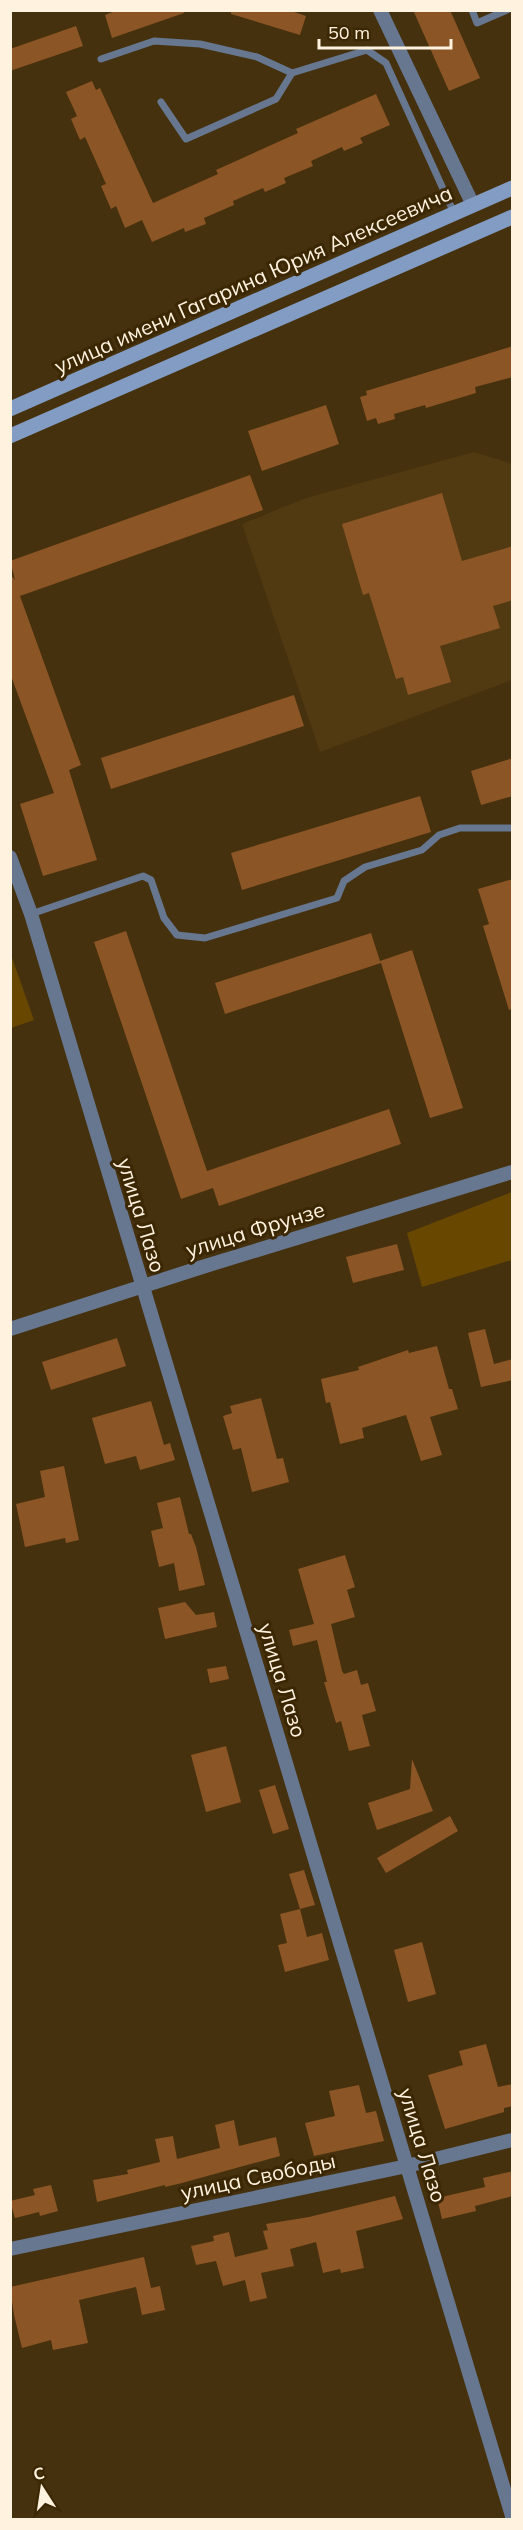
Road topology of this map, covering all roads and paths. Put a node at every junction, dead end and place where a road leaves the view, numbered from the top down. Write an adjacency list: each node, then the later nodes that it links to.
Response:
1 (380, 10): 8 (street)
2 (472, 10): 3 (lane)
3 (507, 10)
4 (100, 59): 5 (lane)
5 (292, 73): 6 (lane); 9 (lane)
6 (161, 102)
7 (513, 188): 8 (street, улица имени Гагарина Юрия Алексеевича)
8 (473, 204): 9 (street, улица имени Гагарина Юрия Алексеевича)
9 (454, 213): 11 (street, улица имени Гагарина Юрия Алексеевича)
10 (513, 217): 12 (street)
11 (10, 409)
12 (10, 436)
13 (513, 828): 15 (lane)
14 (10, 857): 15 (street, улица Лазо)
15 (31, 914): 17 (street, улица Лазо)
16 (513, 1172): 17 (street, улица Фрунзе)
17 (142, 1287): 18 (street, улица Фрунзе); 20 (street, улица Лазо)
18 (10, 1329)
19 (513, 2140): 20 (street, улица Свободы)
20 (407, 2166): 21 (street, улица Свободы); 22 (street, улица Лазо)
21 (10, 2249)
22 (513, 2516)

